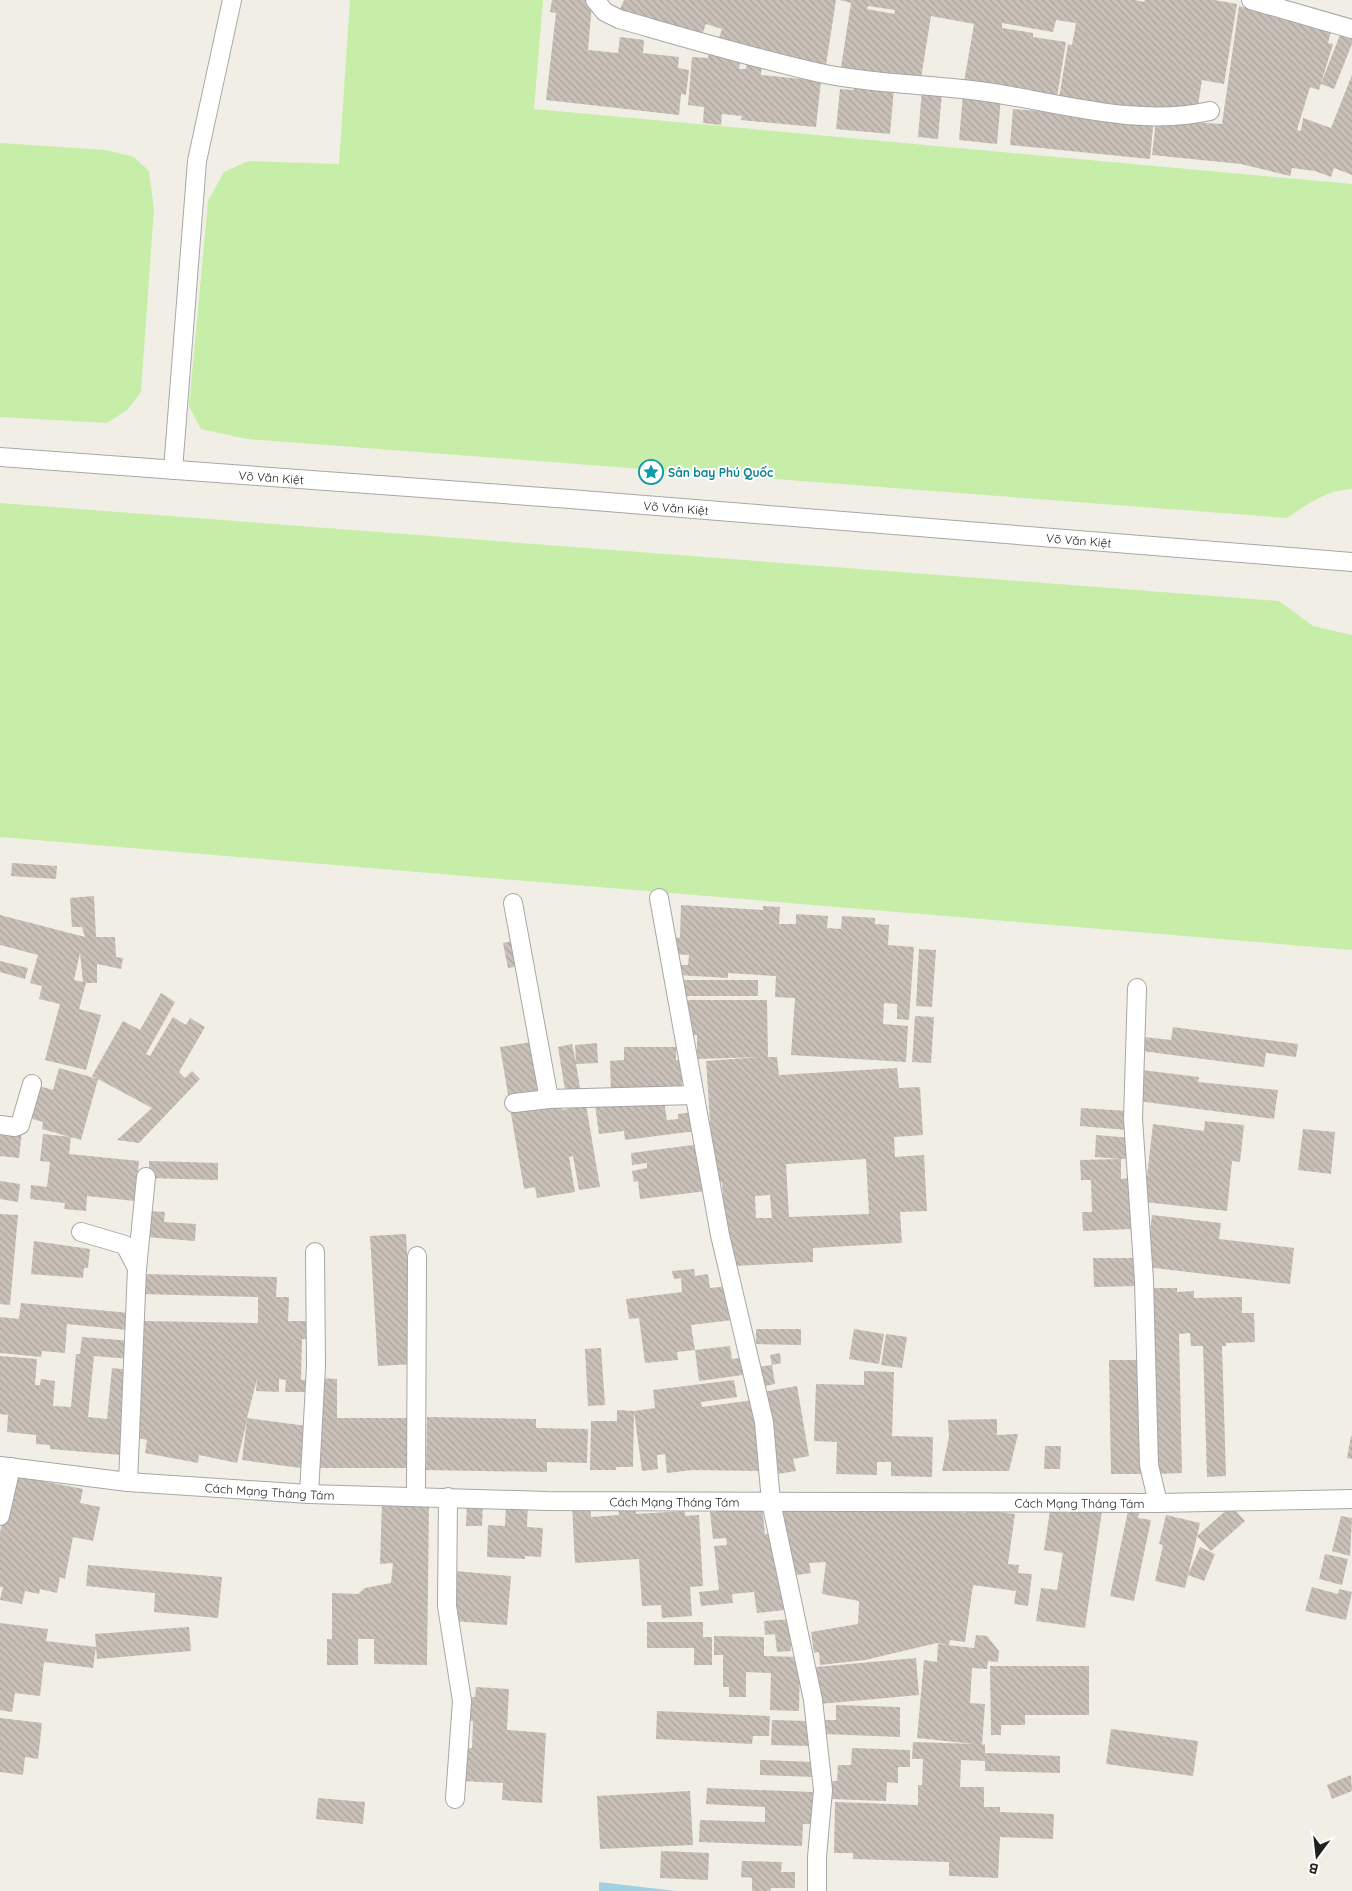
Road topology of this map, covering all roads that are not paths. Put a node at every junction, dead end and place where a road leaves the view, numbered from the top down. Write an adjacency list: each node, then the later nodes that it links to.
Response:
1 (232, 0): 7 (street)
2 (595, 0): 5 (street)
3 (1251, 0): 4 (street)
4 (1352, 29)
5 (1210, 111)
6 (0, 457): 7 (street, Võ Văn Kiệt)
7 (173, 470): 8 (street, Võ Văn Kiệt)
8 (1352, 562)
9 (659, 898): 13 (street)
10 (513, 903): 14 (street)
11 (1137, 988): 29 (street)
12 (32, 1084): 16 (street)
13 (694, 1095): 14 (street); 28 (street)
14 (549, 1098): 15 (street)
15 (514, 1103)
16 (0, 1125)
17 (146, 1177): 21 (street)
18 (81, 1232): 21 (street)
19 (315, 1252): 24 (street)
20 (417, 1256): 25 (street)
21 (138, 1269): 23 (street)
22 (6, 1466): 23 (street, Cách Mạng Tháng Tám); 30 (street)
23 (128, 1482): 24 (street, Cách Mạng Tháng Tám)
24 (309, 1494): 25 (street, Cách Mạng Tháng Tám)
25 (416, 1496): 26 (street, Cách Mạng Tháng Tám)
26 (448, 1498): 28 (street, Cách Mạng Tháng Tám); 31 (street)
27 (1352, 1499): 29 (street, Cách Mạng Tháng Tám)
28 (772, 1502): 29 (street, Cách Mạng Tháng Tám); 32 (street)
29 (1158, 1503)
30 (0, 1516)
31 (455, 1799)
32 (817, 1891)

